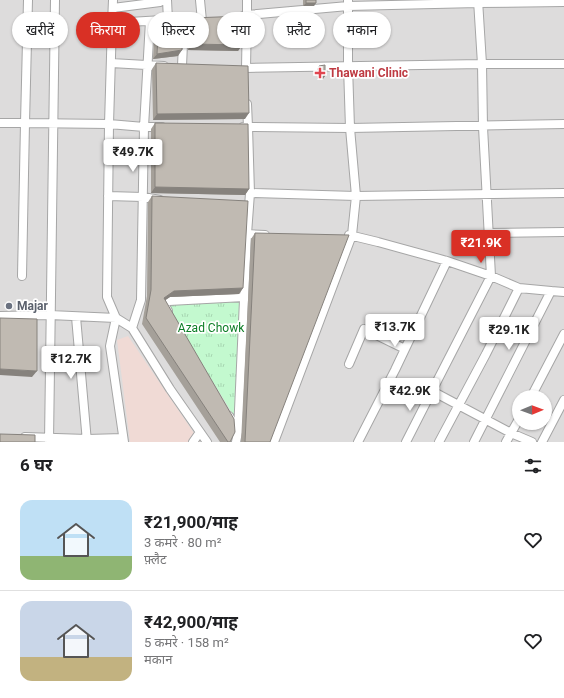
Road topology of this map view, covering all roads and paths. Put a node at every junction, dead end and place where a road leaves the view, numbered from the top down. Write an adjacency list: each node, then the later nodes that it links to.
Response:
1 (28, 0): 26 (street)
2 (55, 0): 27 (street)
3 (163, 0): 10 (street)
4 (167, 0): 11 (street)
5 (200, 0): 12 (street)
6 (247, 0): 13 (street)
7 (478, 1): 8 (street); 9 (street); 20 (street)
8 (564, 2)
9 (348, 3): 14 (street); 23 (street)
10 (113, 4)
11 (168, 12)
12 (203, 12)
13 (247, 12)
14 (265, 13)
15 (111, 48): 19 (street)
16 (149, 48): 22 (street)
17 (185, 48): 22 (street)
18 (245, 48): 23 (street)
19 (111, 63): 22 (street); 28 (street)
20 (482, 64): 21 (street); 23 (street); 34 (street)
21 (564, 64)
22 (148, 65): 30 (street)
23 (348, 66): 35 (street)
24 (247, 98): 33 (street)
25 (0, 123): 26 (street)
26 (25, 123): 27 (street); 50 (street)
27 (54, 124): 28 (street); 56 (street)
28 (109, 124): 30 (street); 39 (street)
29 (564, 124): 34 (street)
30 (144, 127): 31 (street); 41 (street)
31 (168, 127)
32 (232, 127): 33 (street)
33 (248, 127): 35 (street); 37 (street)
34 (483, 127): 35 (street); 38 (street)
35 (350, 128): 40 (street)
36 (564, 192): 38 (street)
37 (250, 193): 40 (street); 45 (street)
38 (487, 194): 40 (street); 44 (street)
39 (108, 196): 41 (street); 60 (street)
40 (356, 196): 48 (street)
41 (142, 197): 42 (street); 61 (street)
42 (170, 201)
43 (564, 232): 44 (street)
44 (489, 233): 51 (street)
45 (246, 234): 46 (street); 55 (street)
46 (277, 235)
47 (337, 235): 48 (street)
48 (352, 235): 49 (street); 82 (street)
49 (446, 261): 51 (street); 63 (street)
50 (22, 276)
51 (492, 276): 52 (street); 66 (street)
52 (519, 288): 53 (street); 68 (street)
53 (551, 290): 54 (street); 70 (street)
54 (564, 292)
55 (246, 302): 59 (street); 73 (street)
56 (50, 315): 57 (street); 58 (street); 76 (street)
57 (0, 316)
58 (76, 317): 60 (street); 77 (street)
59 (171, 317)
60 (116, 318): 61 (street); 78 (street)
61 (132, 328): 72 (street)
62 (564, 334): 65 (street)
63 (405, 349): 64 (street); 83 (street)
64 (349, 364)
65 (535, 390)
66 (432, 391): 68 (street); 84 (street)
67 (564, 400): 89 (street)
68 (458, 404): 70 (street); 85 (street)
69 (224, 408): 73 (street)
70 (485, 419): 74 (street); 86 (street)
71 (513, 430): 74 (street)
72 (200, 432): 79 (street); 80 (street)
73 (238, 432): 81 (street)
74 (511, 433): 87 (street); 88 (street)
75 (14, 436): 76 (street)
76 (49, 440): 77 (street)
77 (87, 440): 78 (street)
78 (123, 440)
79 (193, 442)
80 (207, 442)
81 (236, 442)
82 (274, 442)
83 (358, 442)
84 (406, 442)
85 (439, 442)
86 (474, 442)
87 (506, 442)
88 (532, 442)
89 (542, 442)

